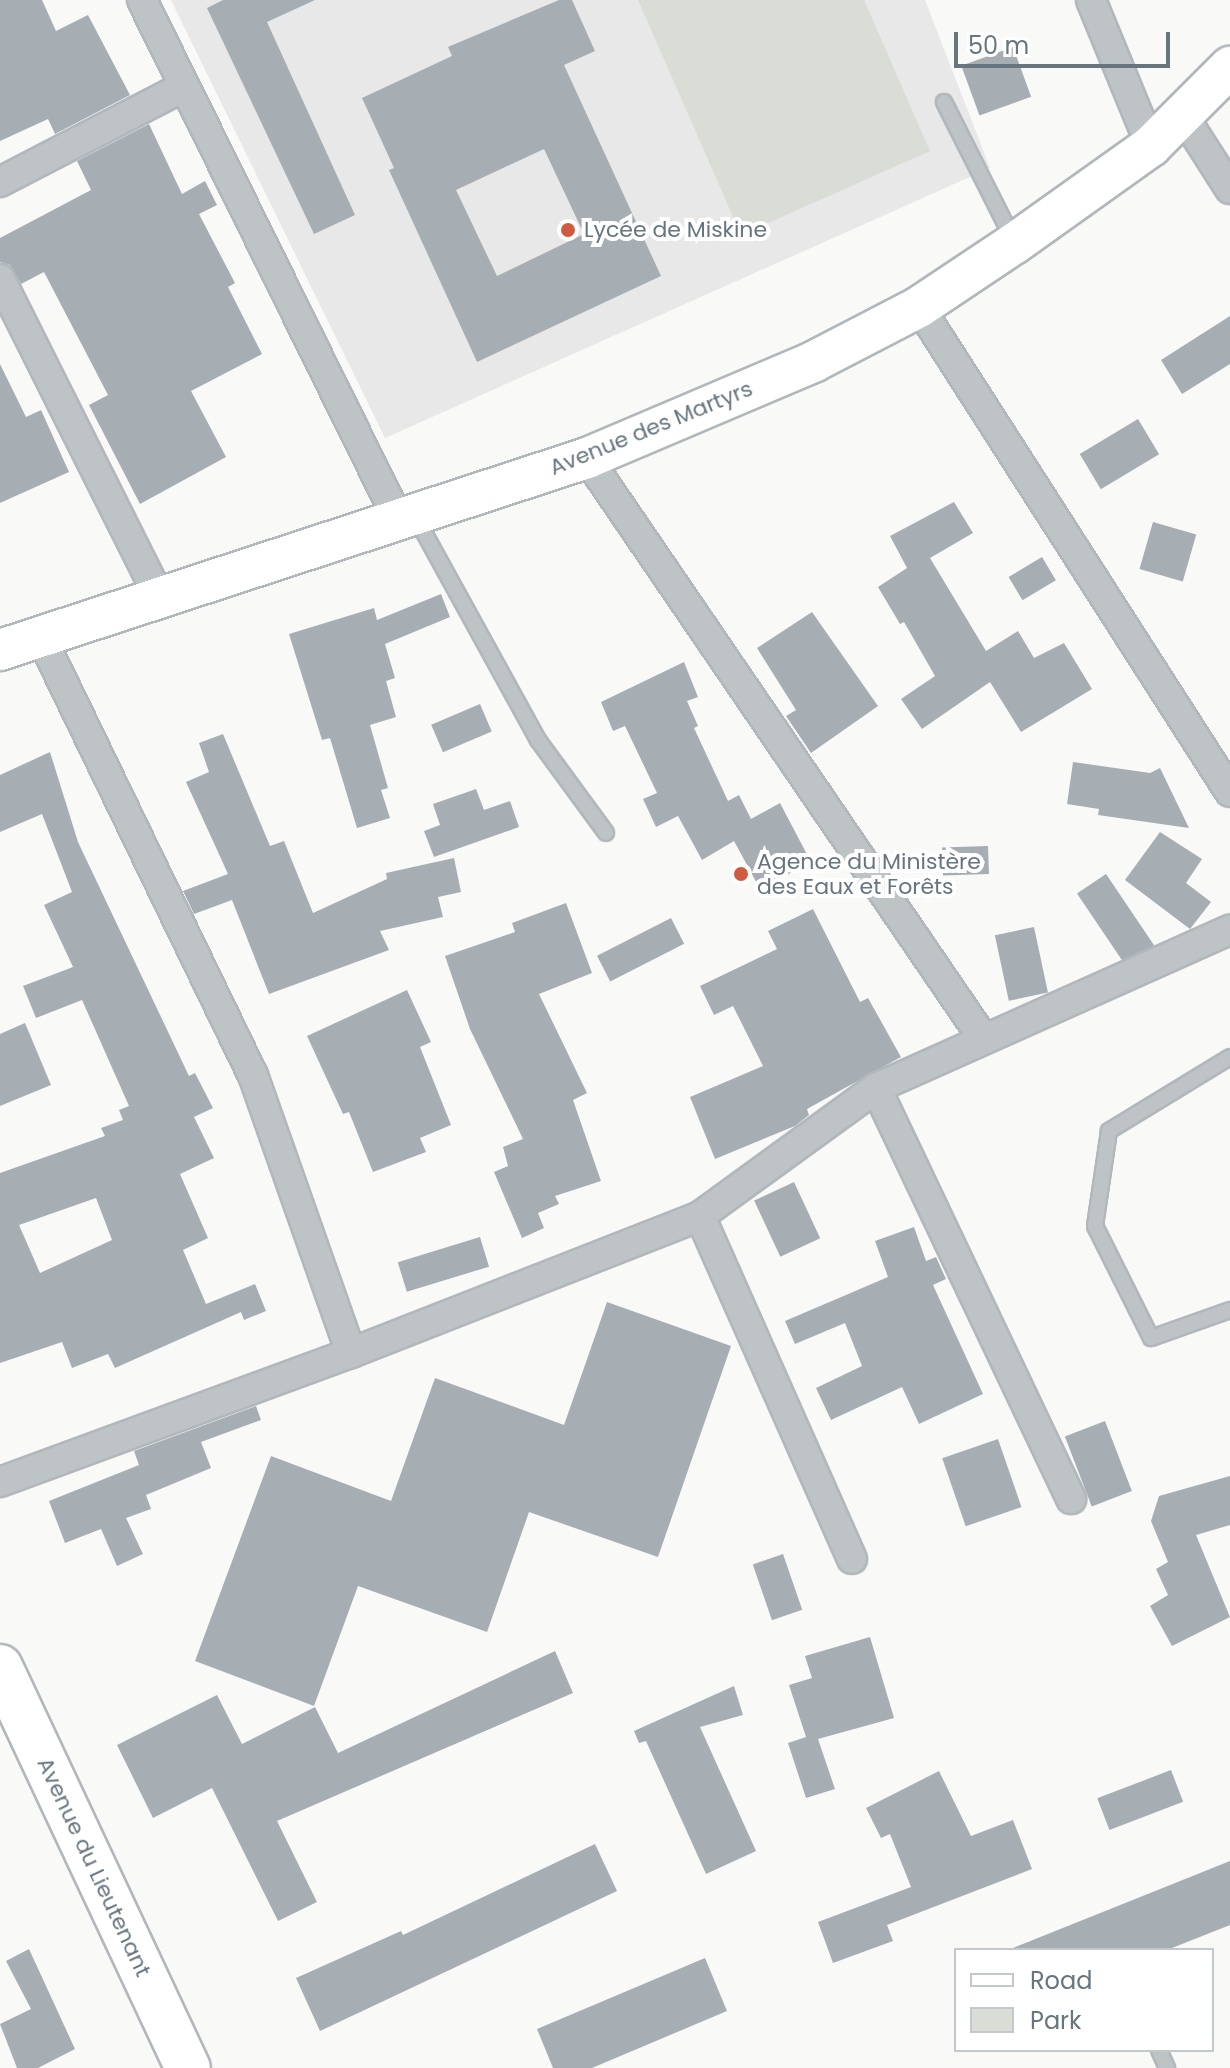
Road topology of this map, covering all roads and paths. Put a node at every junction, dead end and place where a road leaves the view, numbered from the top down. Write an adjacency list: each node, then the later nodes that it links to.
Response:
1 (142, 0): 4 (street)
2 (1091, 0): 7 (street)
3 (1230, 67): 6 (main road, Avenue des Martyrs)
4 (183, 87): 8 (street); 14 (street)
5 (944, 102): 10 (lane)
6 (1182, 114): 7 (main road, Avenue des Martyrs); 9 (street)
7 (1151, 146): 10 (main road, Avenue des Martyrs)
8 (0, 182)
9 (1230, 189)
10 (1015, 243): 12 (main road, Avenue des Martyrs)
11 (0, 279): 15 (street)
12 (919, 307): 13 (main road, Avenue des Martyrs); 18 (street)
13 (587, 458): 14 (main road, Avenue des Martyrs); 21 (street)
14 (406, 517): 15 (main road, Avenue des Martyrs); 19 (lane)
15 (160, 598): 16 (main road, Avenue des Martyrs)
16 (41, 637): 17 (main road, Avenue des Martyrs); 26 (street)
17 (0, 650)
18 (1230, 792)
19 (606, 833)
20 (1230, 930): 21 (street)
21 (983, 1038): 23 (street)
22 (1230, 1057): 25 (lane)
23 (876, 1088): 24 (street); 28 (street)
24 (700, 1216): 26 (street); 29 (street)
25 (1230, 1310)
26 (351, 1353): 27 (street)
27 (0, 1482)
28 (1071, 1499)
29 (852, 1559)
30 (0, 1667): 31 (main road, Avenue du Lieutenant)
31 (187, 2068)

